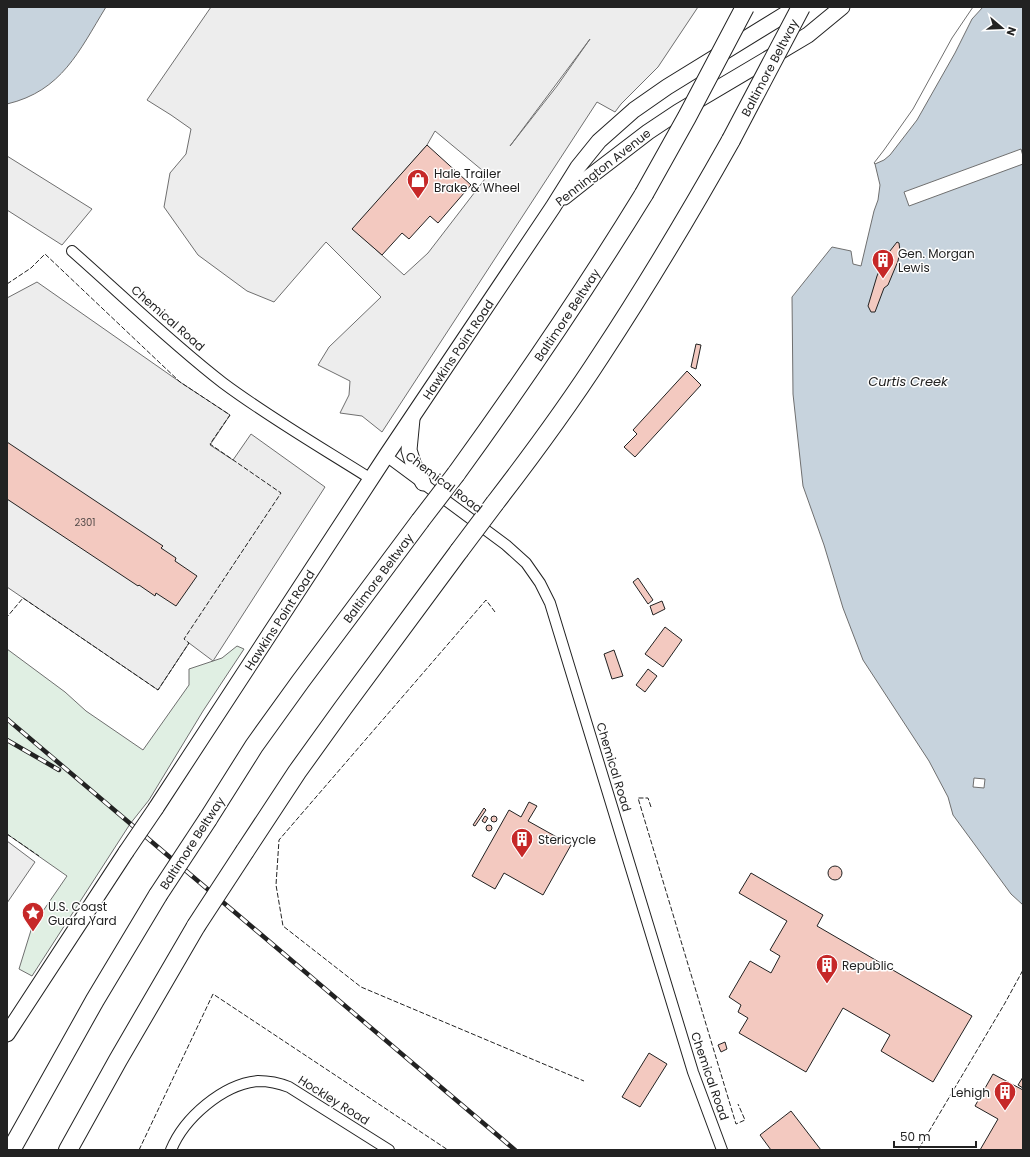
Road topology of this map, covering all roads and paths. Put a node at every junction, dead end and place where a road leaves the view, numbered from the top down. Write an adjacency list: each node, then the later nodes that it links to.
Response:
1 (745, 7): 12 (highway, Baltimore Beltway, bridge)
2 (797, 7): 5 (main road, Pennington Avenue)
3 (801, 7): 13 (highway, Baltimore Beltway, bridge)
4 (842, 7): 5 (main road, Pennington Avenue)
5 (553, 207): 7 (main road, Hawkins Point Road)
6 (72, 251): 9 (street, Chemical Road)
7 (412, 417): 8 (main road, Hawkins Point Road); 10 (main road)
8 (386, 456): 9 (main road, Hawkins Point Road); 10 (street, Chemical Road)
9 (371, 479): 11 (main road, Hawkins Point Road, bridge)
10 (423, 483): 16 (street, Chemical Road)
11 (7, 1034)
12 (12, 1150)
13 (68, 1150)
14 (171, 1150): 15 (street, Hockley Road)
15 (389, 1150)
16 (722, 1150)

